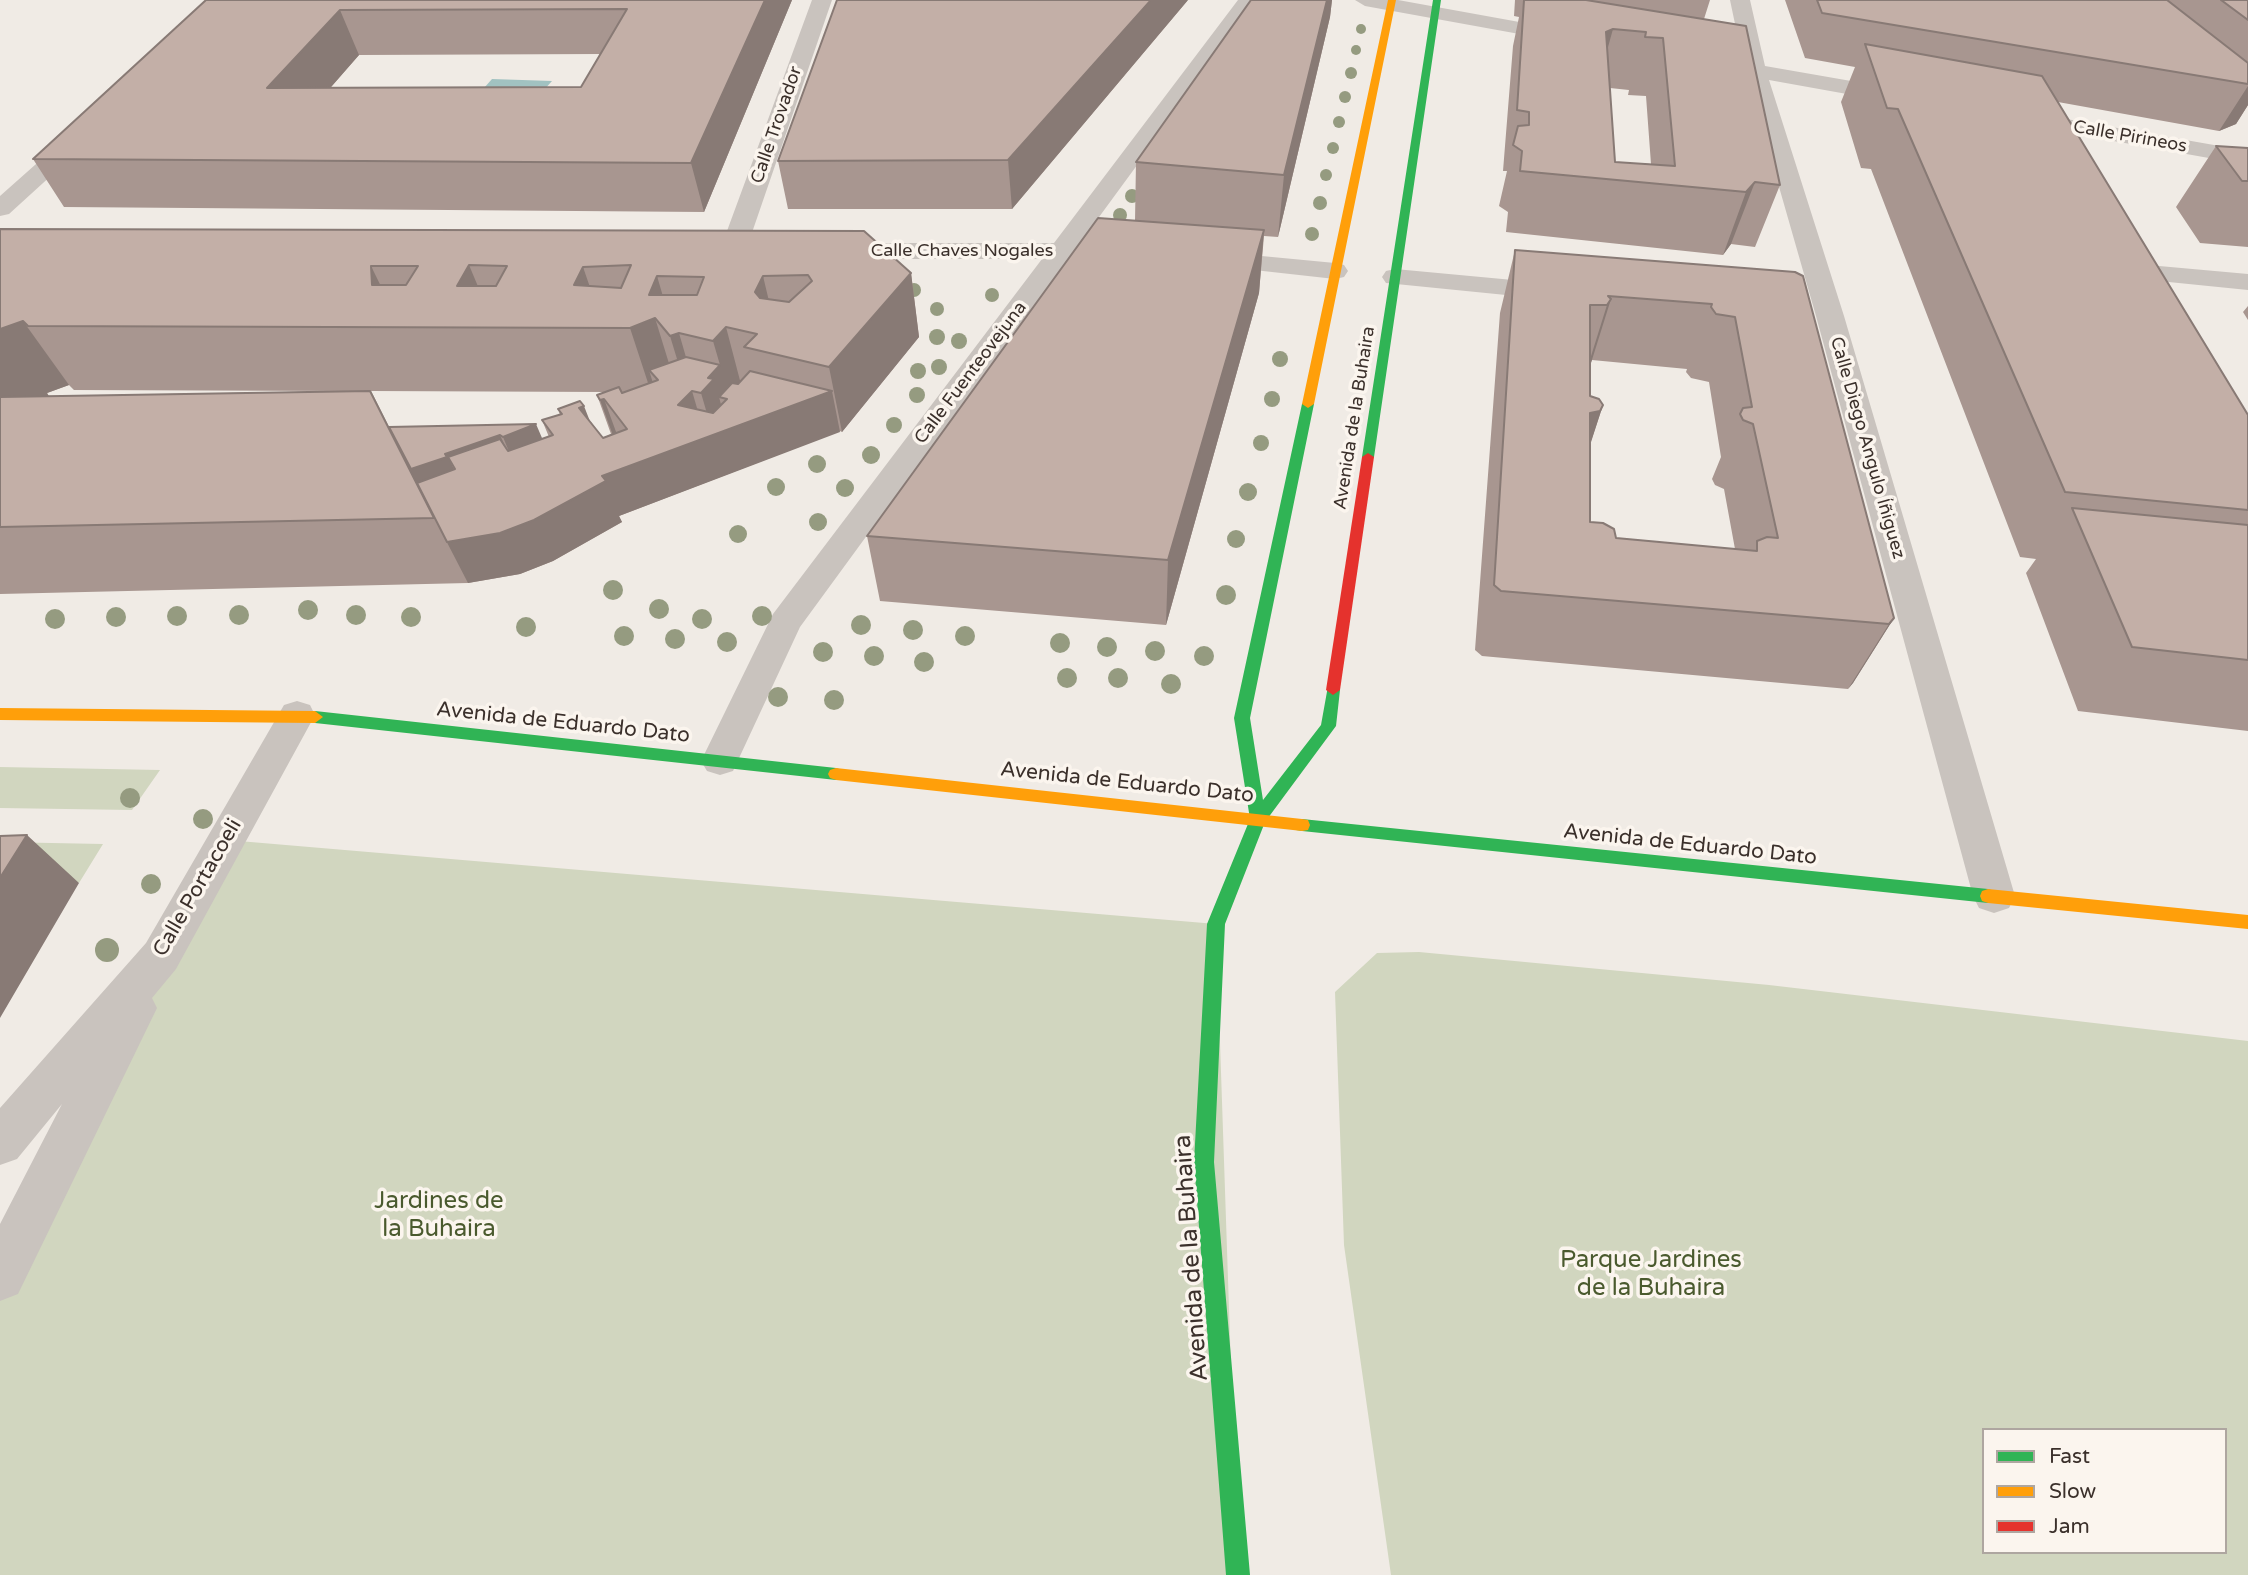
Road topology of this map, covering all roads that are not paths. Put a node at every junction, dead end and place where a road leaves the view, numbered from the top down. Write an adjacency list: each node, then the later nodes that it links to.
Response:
1 (822, 0): 18 (street, Calle Trovador)
2 (1248, 0): 21 (street, Calle Fuenteovejuna)
3 (1365, 0): 5 (street)
4 (1740, 0): 9 (street, Calle Diego Angulo Íñiguez)
5 (1392, 2): 6 (street); 24 (main road)
6 (1436, 7): 7 (street); 25 (main road, Avenida de la Buhaira)
7 (1585, 40)
8 (1717, 64): 9 (street)
9 (1756, 71): 10 (street); 33 (street, Calle Diego Angulo Íñiguez)
10 (1921, 100)
11 (2004, 115): 12 (street, Calle Pirineos)
12 (2059, 124): 14 (street); 15 (street, Calle Pirineos)
13 (91, 127): 16 (street)
14 (2075, 151)
15 (2248, 158)
16 (0, 209)
17 (705, 250): 18 (street)
18 (733, 250): 19 (street)
19 (760, 251)
20 (815, 251): 21 (street, Calle Chaves Nogales)
21 (1062, 251): 22 (street, Calle Chaves Nogales); 31 (street, Calle Fuenteovejuna)
22 (1155, 254)
23 (1183, 257): 24 (street)
24 (1335, 271): 32 (main road)
25 (1395, 277): 27 (street); 32 (main road, Avenida de la Buhaira)
26 (2248, 282): 28 (street)
27 (1584, 294)
28 (2162, 297)
29 (0, 714): 30 (main road, Avenida de Eduardo Dato)
30 (297, 715): 31 (main road, Avenida de Eduardo Dato); 35 (street, Calle Portacoeli)
31 (720, 761): 32 (main road, Avenida de Eduardo Dato)
32 (1258, 819): 33 (main road, Avenida de Eduardo Dato); 38 (main road, Avenida de la Buhaira)
33 (1994, 896): 34 (main road, Avenida de Eduardo Dato)
34 (2248, 922)
35 (161, 956): 36 (street, Calle Portacoeli); 37 (street)
36 (0, 1143)
37 (0, 1276)
38 (1238, 1575)

